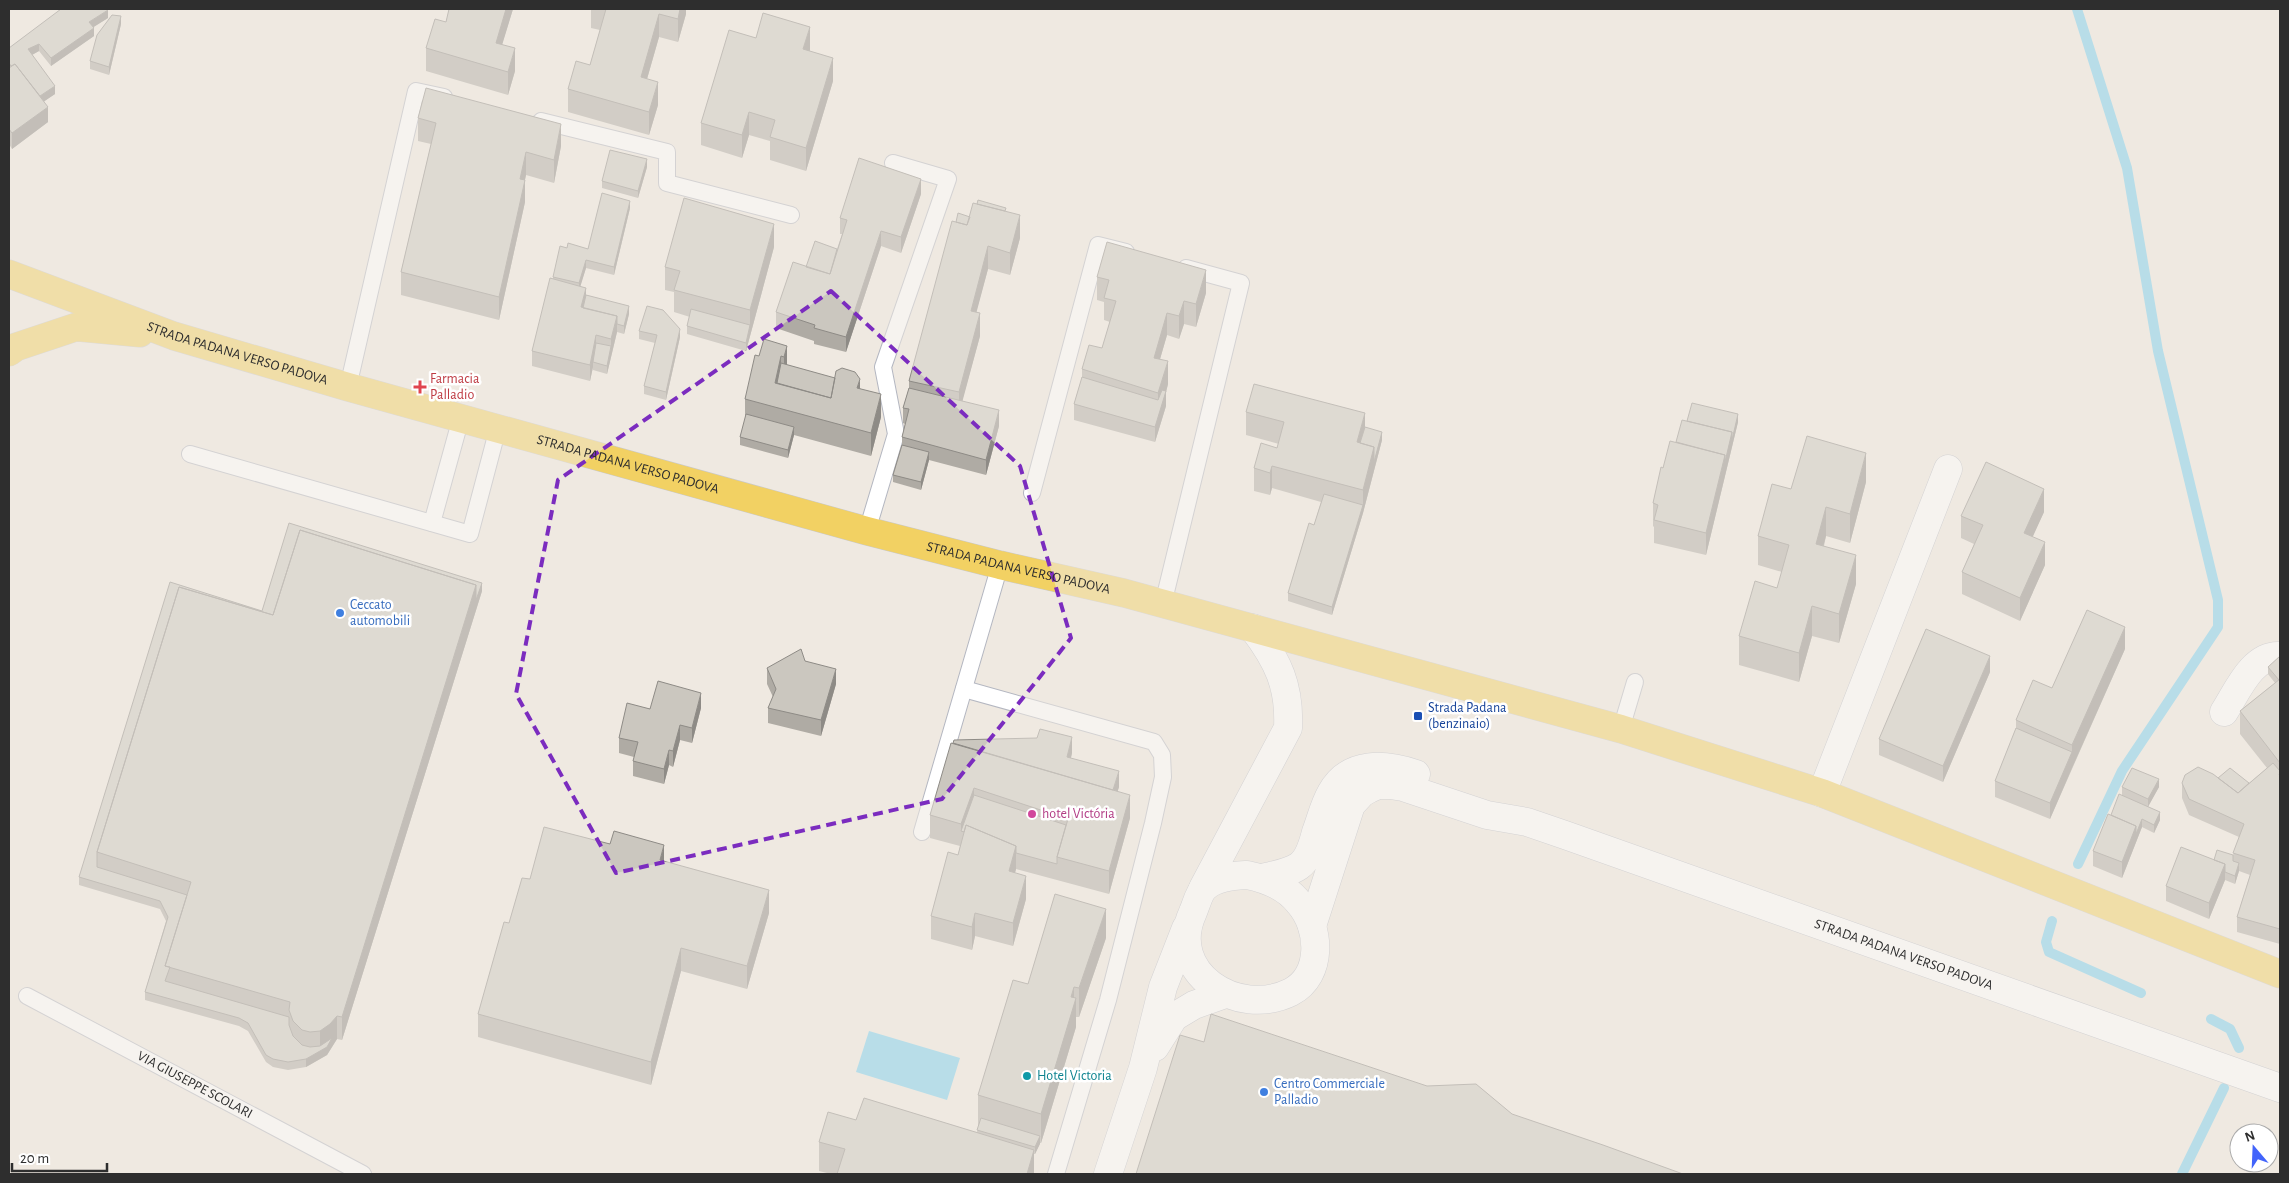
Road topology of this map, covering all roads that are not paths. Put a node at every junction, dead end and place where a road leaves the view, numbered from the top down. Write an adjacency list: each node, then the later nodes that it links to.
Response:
1 (455, 100): 10 (lane)
2 (523, 117): 4 (lane)
3 (893, 163): 17 (lane)
4 (791, 215)
5 (1145, 258): 15 (lane)
6 (1174, 265): 19 (lane)
7 (9, 274): 8 (main road, STRADA PADANA VERSO PADOVA)
8 (174, 336): 9 (main road); 10 (main road, STRADA PADANA VERSO PADOVA)
9 (9, 352)
10 (348, 387): 11 (main road, STRADA PADANA VERSO PADOVA)
11 (461, 418): 12 (main road, STRADA PADANA VERSO PADOVA); 16 (lane)
12 (498, 428): 16 (lane); 17 (main road, STRADA PADANA VERSO PADOVA)
13 (190, 454): 16 (lane)
14 (1948, 469): 26 (street)
15 (1032, 493)
16 (432, 523)
17 (867, 531): 18 (main road, STRADA PADANA VERSO PADOVA)
18 (1000, 565): 19 (main road, STRADA PADANA VERSO PADOVA); 23 (lane)
19 (1163, 604): 20 (main road, STRADA PADANA VERSO PADOVA)
20 (1253, 628): 25 (main road, STRADA PADANA VERSO PADOVA); 30 (street)
21 (2280, 656): 24 (street)
22 (1635, 682): 25 (lane)
23 (964, 688): 28 (lane); 39 (lane)
24 (2224, 712)
25 (1621, 729): 26 (main road, STRADA PADANA VERSO PADOVA)
26 (1822, 793): 33 (main road, STRADA PADANA VERSO PADOVA)
27 (1527, 822): 29 (street, STRADA PADANA VERSO PADOVA); 31 (street, STRADA PADANA VERSO PADOVA); 37 (street, STRADA PADANA VERSO PADOVA)
28 (922, 832)
29 (1262, 878): 30 (street, STRADA PADANA VERSO PADOVA); 31 (street, STRADA PADANA VERSO PADOVA)
30 (1204, 888): 32 (street)
31 (1312, 926): 34 (street, STRADA PADANA VERSO PADOVA)
32 (1186, 927): 34 (street, STRADA PADANA VERSO PADOVA); 36 (street)
33 (2280, 974)
34 (1225, 994): 36 (street)
35 (27, 996): 38 (lane, VIA GIUSEPPE SCOLARI)
36 (1143, 1068): 40 (street)
37 (2280, 1088)
38 (363, 1174)
39 (1056, 1174)
40 (1108, 1174)

